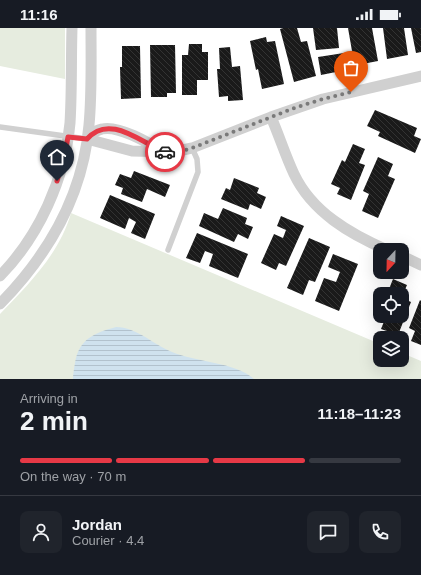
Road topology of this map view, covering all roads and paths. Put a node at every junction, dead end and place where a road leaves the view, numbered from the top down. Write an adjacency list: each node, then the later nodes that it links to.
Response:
1 (72, 28): 6 (street)
2 (91, 28): 7 (street)
3 (421, 76): 4 (street)
4 (271, 116): 8 (street); 10 (street)
5 (0, 127): 6 (lane)
6 (68, 137): 7 (lane); 14 (street)
7 (87, 139): 9 (street); 9 (street); 15 (street)
8 (192, 148): 9 (street); 11 (lane)
9 (164, 152)
10 (373, 244)
11 (168, 250)
12 (409, 259): 13 (street)
13 (421, 265)
14 (0, 276)
15 (0, 304)

